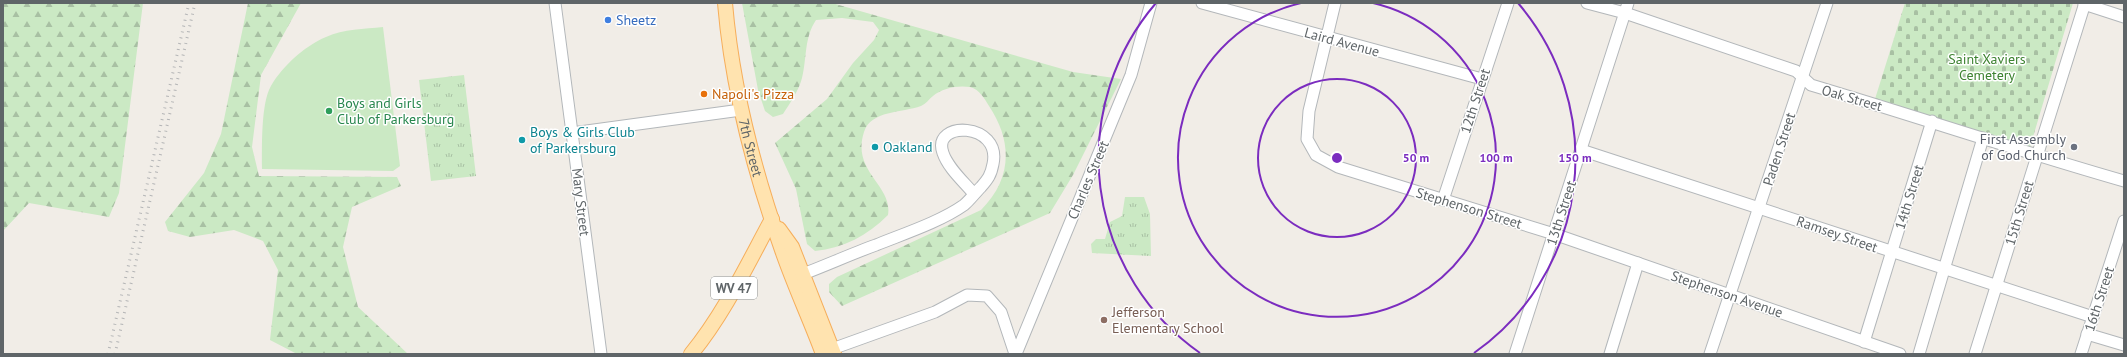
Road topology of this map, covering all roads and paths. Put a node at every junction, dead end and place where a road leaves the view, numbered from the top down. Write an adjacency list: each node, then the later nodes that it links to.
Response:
1 (555, 3): 17 (street, Mary Street)
2 (725, 3): 15 (main road, 7th Street)
3 (1151, 3): 41 (street, Charles Street)
4 (1202, 3): 12 (street, Laird Avenue)
5 (1335, 3): 12 (street, Stephenson Street)
6 (1508, 3): 14 (street, 12th Street)
7 (1587, 3): 10 (street, Oak Street)
8 (1827, 3): 13 (street, Paden Street)
9 (2085, 4): 11 (street); 20 (street, 15th Street)
10 (1626, 8): 13 (street, Oak Street); 19 (street, 13th Street)
11 (2124, 17)
12 (1326, 37): 14 (street, Laird Avenue); 23 (street, Stephenson Street)
13 (1803, 77): 16 (street, Oak Street); 24 (street, Paden Street)
14 (1482, 79): 23 (street, 12th Street)
15 (741, 110): 17 (street); 25 (main road, 7th Street)
16 (1932, 121): 18 (street, Oak Street); 28 (street, 14th Street)
17 (572, 133): 39 (street, Mary Street)
18 (1983, 138): 20 (street, Oak Street); 30 (street)
19 (1581, 150): 24 (street, Ramsey Street); 27 (street, 13th Street)
20 (2037, 156): 21 (street, Oak Street); 32 (street, 15th Street)
21 (2124, 181)
22 (974, 194): 22 (street); 31 (street)
23 (1443, 200): 27 (street, Stephenson Street)
24 (1759, 207): 28 (street, Ramsey Street); 33 (street, Paden Street)
25 (772, 219): 31 (main road, 7th Street); 38 (main road, 7th Street); 40 (main road, WV 47)
26 (2124, 221): 34 (street, 16th Street)
27 (1554, 234): 29 (street, Stephenson Avenue); 42 (street, 13th Street)
28 (1892, 253): 30 (street, Ramsey Street); 36 (street, 14th Street)
29 (1638, 263): 33 (street, Stephenson Avenue); 43 (street)
30 (1943, 269): 32 (street, Ramsey Street); 46 (street)
31 (803, 274): 38 (main road, 7th Street)
32 (1997, 286): 34 (street, Ramsey Street); 47 (street, 15th Street)
33 (1730, 295): 36 (street, Stephenson Avenue); 44 (street)
34 (2093, 317): 35 (street, 16th Street)
35 (2087, 334): 37 (street); 48 (street, 16th Street)
36 (1864, 342): 45 (street, Stephenson Avenue)
37 (2124, 345)
38 (830, 352): 41 (street)
39 (601, 354)
40 (690, 354)
41 (1016, 354)
42 (1515, 354)
43 (1610, 354)
44 (1710, 354)
45 (1898, 354)
46 (1919, 354)
47 (1975, 354)
48 (2081, 354)

